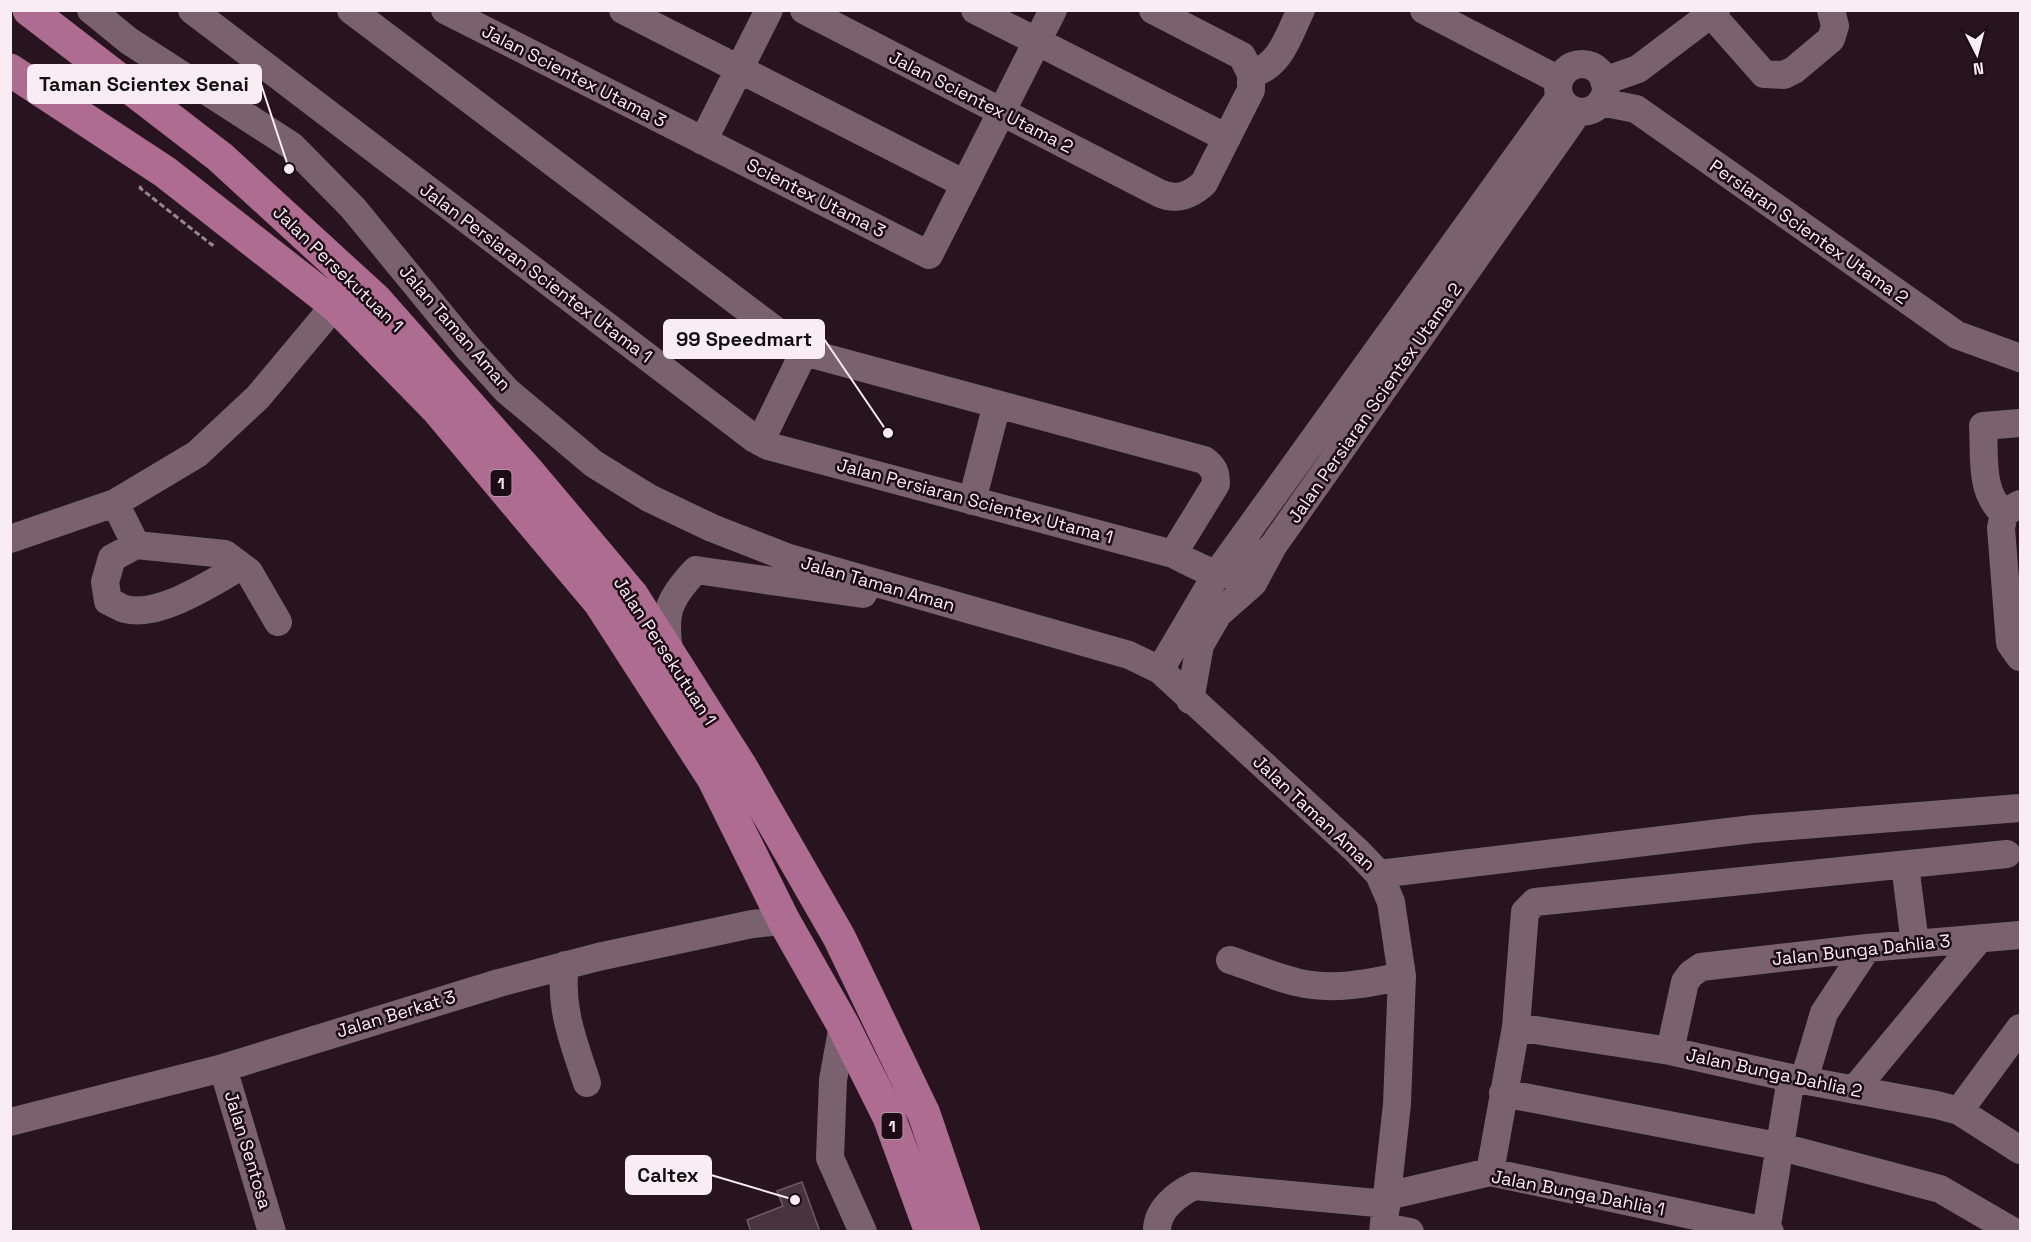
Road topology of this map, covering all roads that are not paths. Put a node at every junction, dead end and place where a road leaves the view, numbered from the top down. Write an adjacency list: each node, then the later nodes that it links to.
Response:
1 (29, 10): 45 (highway, Jalan Persekutuan 1 / 1)
2 (91, 10): 42 (street, Jalan Taman Aman)
3 (192, 10): 31 (street, Jalan Persiaran Scientex Utama 1)
4 (351, 10): 27 (street)
5 (445, 10): 16 (street, Jalan Scientex Utama 3)
6 (623, 10): 18 (street)
7 (769, 10): 18 (street)
8 (804, 10): 22 (street, Jalan Scientex Utama 2)
9 (975, 10): 17 (street)
10 (1053, 10): 17 (street)
11 (1153, 10): 20 (street)
12 (1301, 10): 20 (street)
13 (1424, 10): 21 (street)
14 (1831, 10): 15 (street)
15 (1714, 12): 21 (street)
16 (496, 22): 24 (street, Jalan Scientex Utama 3)
17 (1037, 42): 22 (street); 23 (street)
18 (739, 69): 24 (street); 25 (street)
19 (10, 70): 26 (highway, Jalan Persekutuan 1 / 1)
20 (1250, 70): 23 (street)
21 (1581, 94): 28 (street, Persiaran Scientex Utama 2); 37 (street, Jalan Persiaran Scientex Utama 2); 40 (street, Jalan Persiaran Scientex Utama 2)
22 (1001, 112): 23 (street, Jalan Scientex Utama 2); 25 (street)
23 (1227, 138)
24 (703, 141): 25 (street, Scientex Utama 3)
25 (965, 184)
26 (335, 305): 33 (street); 52 (highway, Jalan Persekutuan 1 / 1)
27 (804, 352): 29 (street); 31 (street)
28 (2020, 358)
29 (997, 404): 32 (street); 38 (street)
30 (2020, 423): 34 (street)
31 (760, 442): 32 (street, Jalan Persiaran Scientex Utama 1)
32 (972, 501): 38 (street, Jalan Persiaran Scientex Utama 1)
33 (115, 503): 35 (street); 36 (street)
34 (2014, 507): 41 (street)
35 (10, 539)
36 (136, 545): 39 (street); 39 (street)
37 (1273, 546): 40 (street); 47 (street, Jalan Persiaran Scientex Utama 2)
38 (1173, 554): 40 (street, Jalan Persiaran Scientex Utama 1)
39 (241, 566): 43 (street)
40 (1216, 575): 46 (street, Jalan Persiaran Scientex Utama 2)
41 (2013, 585): 44 (street)
42 (966, 609): 45 (street, Jalan Taman Aman); 46 (street, Jalan Taman Aman)
43 (278, 622)
44 (2020, 657)
45 (671, 659): 79 (highway, Jalan Persekutuan 1 / 1)
46 (1160, 670): 47 (street, Jalan Taman Aman)
47 (1190, 700): 51 (street, Jalan Taman Aman)
48 (2020, 808): 51 (street)
49 (2007, 854): 50 (street)
50 (1905, 865): 55 (street); 61 (street)
51 (1379, 874): 59 (street, Jalan Taman Aman)
52 (784, 921): 58 (street, Jalan Berkat 3); 60 (highway, Jalan Persekutuan 1 / 1)
53 (2020, 935): 54 (street, Jalan Bunga Dahlia 3)
54 (1979, 939): 55 (street, Jalan Bunga Dahlia 3); 67 (street)
55 (1915, 944): 56 (street, Jalan Bunga Dahlia 3)
56 (1867, 948): 63 (street, Jalan Bunga Dahlia 3); 65 (street)
57 (1230, 960): 59 (street)
58 (565, 965): 64 (street, Jalan Berkat 3); 66 (street)
59 (1402, 976): 74 (street, Jalan Taman Aman)
60 (843, 1025): 77 (street); 78 (highway, Jalan Persekutuan 1 / 1)
61 (1516, 1027): 63 (street, Jalan Bunga Dahlia 2); 68 (street)
62 (2020, 1028): 69 (street)
63 (1670, 1051): 65 (street, Jalan Bunga Dahlia 2)
64 (223, 1068): 70 (street, Jalan Berkat 3); 76 (street, Jalan Sentosa)
65 (1797, 1079): 67 (street, Jalan Bunga Dahlia 2); 71 (street)
66 (587, 1083)
67 (1854, 1090): 69 (street, Jalan Bunga Dahlia 2)
68 (1503, 1094): 71 (street); 73 (street)
69 (1959, 1111): 72 (street, Jalan Bunga Dahlia 2)
70 (10, 1122)
71 (1778, 1146): 75 (street); 81 (street)
72 (2020, 1150)
73 (1490, 1172): 74 (street, Jalan Bunga Dahlia 1); 75 (street, Jalan Bunga Dahlia 1)
74 (1390, 1218): 80 (street, Jalan Bunga Dahlia 1)
75 (1768, 1231)
76 (272, 1232)
77 (863, 1232)
78 (931, 1232)
79 (964, 1232)
80 (1157, 1232)
81 (2014, 1232)

